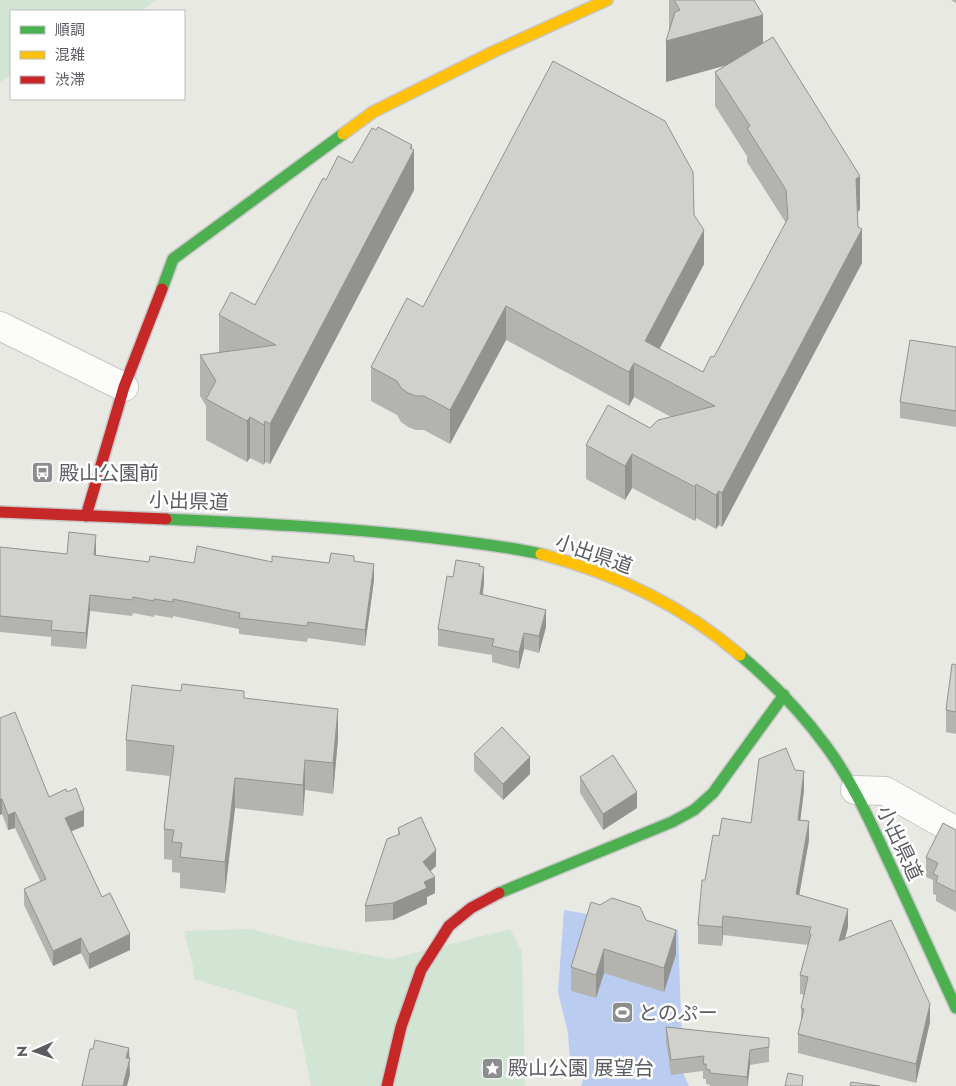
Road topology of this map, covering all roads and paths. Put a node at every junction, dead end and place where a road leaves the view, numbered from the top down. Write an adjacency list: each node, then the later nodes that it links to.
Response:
1 (607, 0): 3 (street)
2 (0, 326): 3 (street)
3 (124, 387): 5 (street)
4 (0, 512): 5 (street, 小出県道)
5 (86, 516): 6 (street, 小出県道)
6 (784, 695): 7 (street, 小出県道); 10 (street)
7 (855, 790): 8 (street); 9 (street, 小出県道)
8 (956, 831)
9 (956, 1008)
10 (387, 1086)

